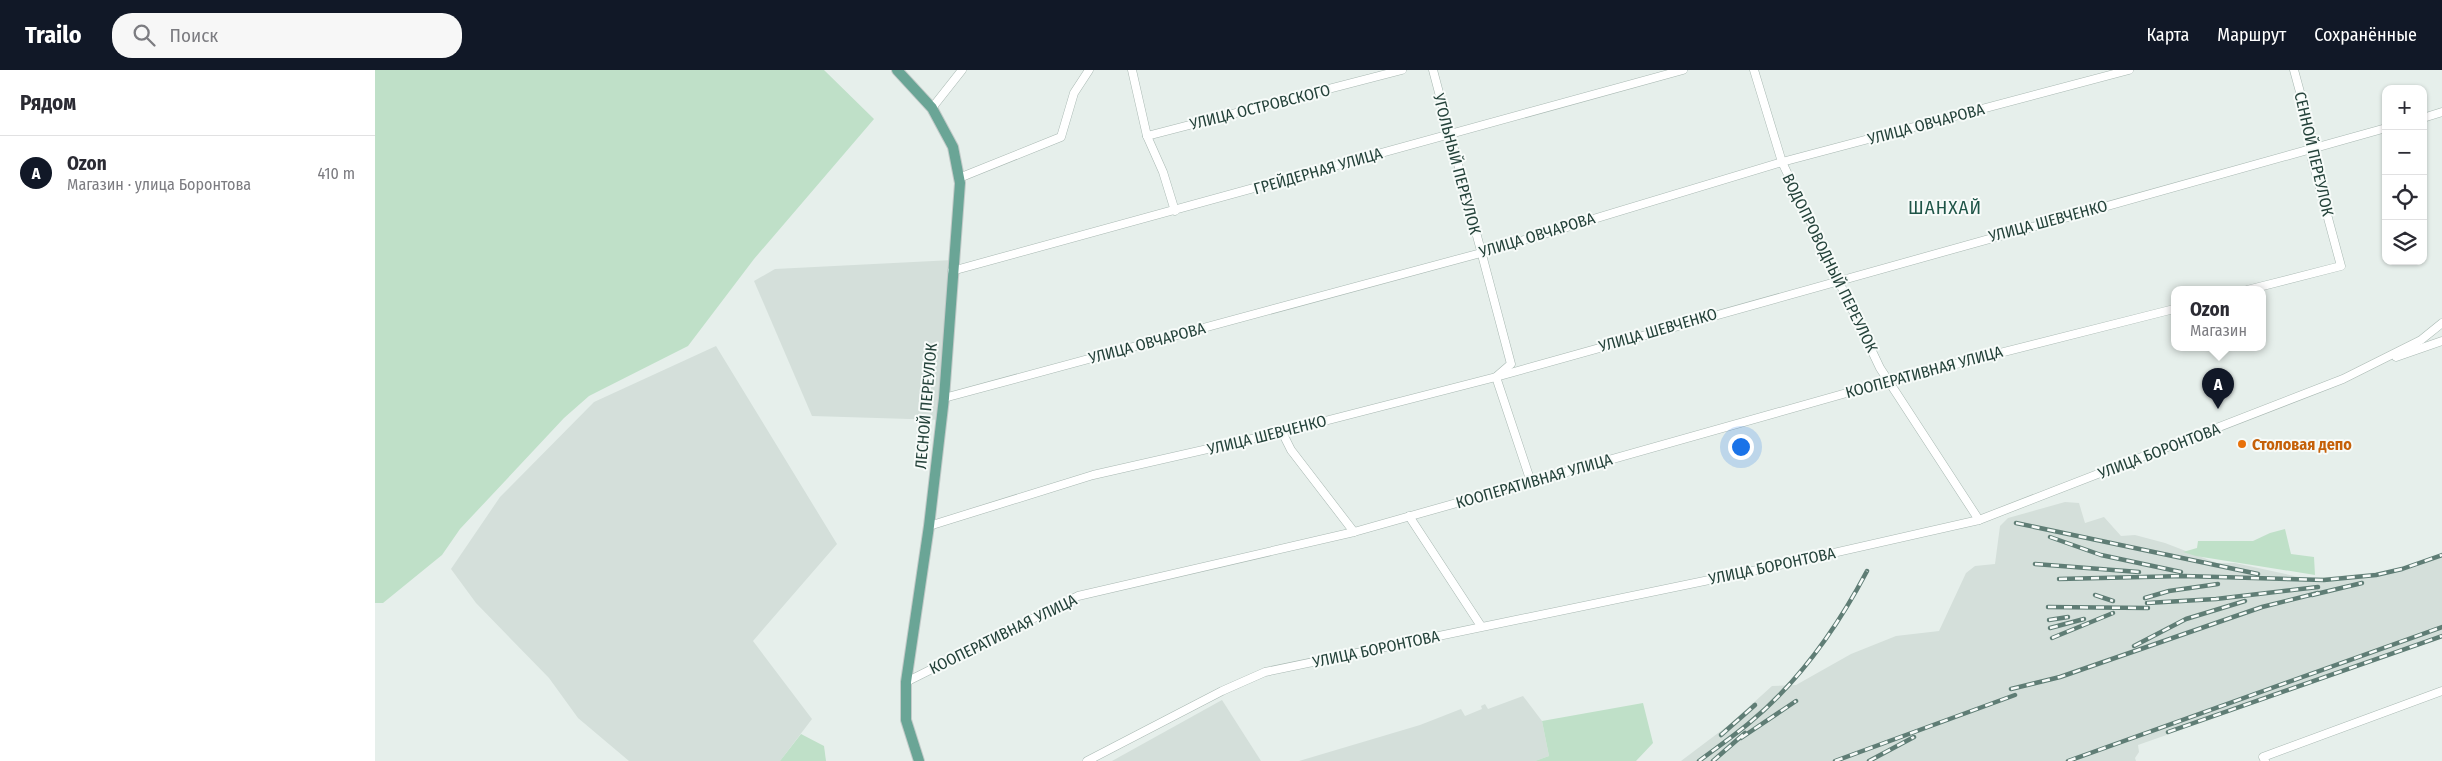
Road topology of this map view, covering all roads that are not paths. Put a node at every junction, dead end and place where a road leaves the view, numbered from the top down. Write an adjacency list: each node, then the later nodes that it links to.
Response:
1 (897, 70): 11 (main road, ЛЕСНОЙ ПЕРЕУЛОК)
2 (962, 70): 11 (street)
3 (1089, 70): 19 (street)
4 (1132, 70): 16 (street)
5 (1402, 70): 16 (street, УЛИЦА ОСТРОВСКОГО)
6 (1433, 70): 15 (street, УГОЛЬНЫЙ ПЕРЕУЛОК)
7 (1683, 70): 15 (street, ГРЕЙДЕРНАЯ УЛИЦА)
8 (1754, 70): 18 (street, ВОДОПРОВОДНЫЙ ПЕРЕУЛОК)
9 (2129, 70): 18 (street, УЛИЦА ОВЧАРОВА)
10 (2294, 70): 17 (street, СЕННОЙ ПЕРЕУЛОК)
11 (932, 108): 19 (main road, ЛЕСНОЙ ПЕРЕУЛОК)
12 (2442, 112): 13 (street)
13 (2427, 117)
14 (2382, 129): 17 (street, УЛИЦА ШЕВЧЕНКО)
15 (1450, 134): 20 (street, ГРЕЙДЕРНАЯ УЛИЦА); 21 (street, УГОЛЬНЫЙ ПЕРЕУЛОК)
16 (1147, 136): 20 (street)
17 (2315, 147): 23 (street, УЛИЦА ШЕВЧЕНКО); 24 (street, СЕННОЙ ПЕРЕУЛОК)
18 (1782, 162): 21 (street, УЛИЦА ОВЧАРОВА); 23 (street, ВОДОПРОВОДНЫЙ ПЕРЕУЛОК)
19 (959, 178): 22 (main road, ЛЕСНОЙ ПЕРЕУЛОК)
20 (1175, 211): 22 (street, ГРЕЙДЕРНАЯ УЛИЦА)
21 (1481, 253): 29 (street, УГОЛЬНЫЙ ПЕРЕУЛОК); 31 (street, УЛИЦА ОВЧАРОВА)
22 (952, 271): 31 (main road, ЛЕСНОЙ ПЕРЕУЛОК)
23 (1837, 280): 29 (street, УЛИЦА ШЕВЧЕНКО); 30 (street, ВОДОПРОВОДНЫЙ ПЕРЕУЛОК)
24 (2263, 286)
25 (2171, 310): 30 (street, КООПЕРАТИВНАЯ УЛИЦА)
26 (2442, 323): 28 (street, УЛИЦА БОРОНТОВА)
27 (2442, 341): 28 (street)
28 (2370, 365): 35 (street, УЛИЦА БОРОНТОВА)
29 (1495, 377): 32 (street, УЛИЦА ШЕВЧЕНКО); 33 (street)
30 (1889, 381): 33 (street, КООПЕРАТИВНАЯ УЛИЦА); 35 (street, ВОДОПРОВОДНЫЙ ПЕРЕУЛОК)
31 (944, 398): 36 (main road, ЛЕСНОЙ ПЕРЕУЛОК)
32 (1282, 432): 36 (street, УЛИЦА ШЕВЧЕНКО); 37 (street)
33 (1531, 482): 34 (street, КООПЕРАТИВНАЯ УЛИЦА)
34 (1409, 516): 37 (street, КООПЕРАТИВНАЯ УЛИЦА); 38 (street)
35 (1979, 520): 38 (street, УЛИЦА БОРОНТОВА)
36 (929, 526): 39 (main road, ЛЕСНОЙ ПЕРЕУЛОК)
37 (1354, 532): 39 (street, КООПЕРАТИВНАЯ УЛИЦА)
38 (1481, 626): 43 (street, УЛИЦА БОРОНТОВА)
39 (906, 682): 42 (main road, ЛЕСНОЙ ПЕРЕУЛОК)
40 (2442, 691): 41 (street)
41 (2264, 759)
42 (919, 761)
43 (1087, 761)

